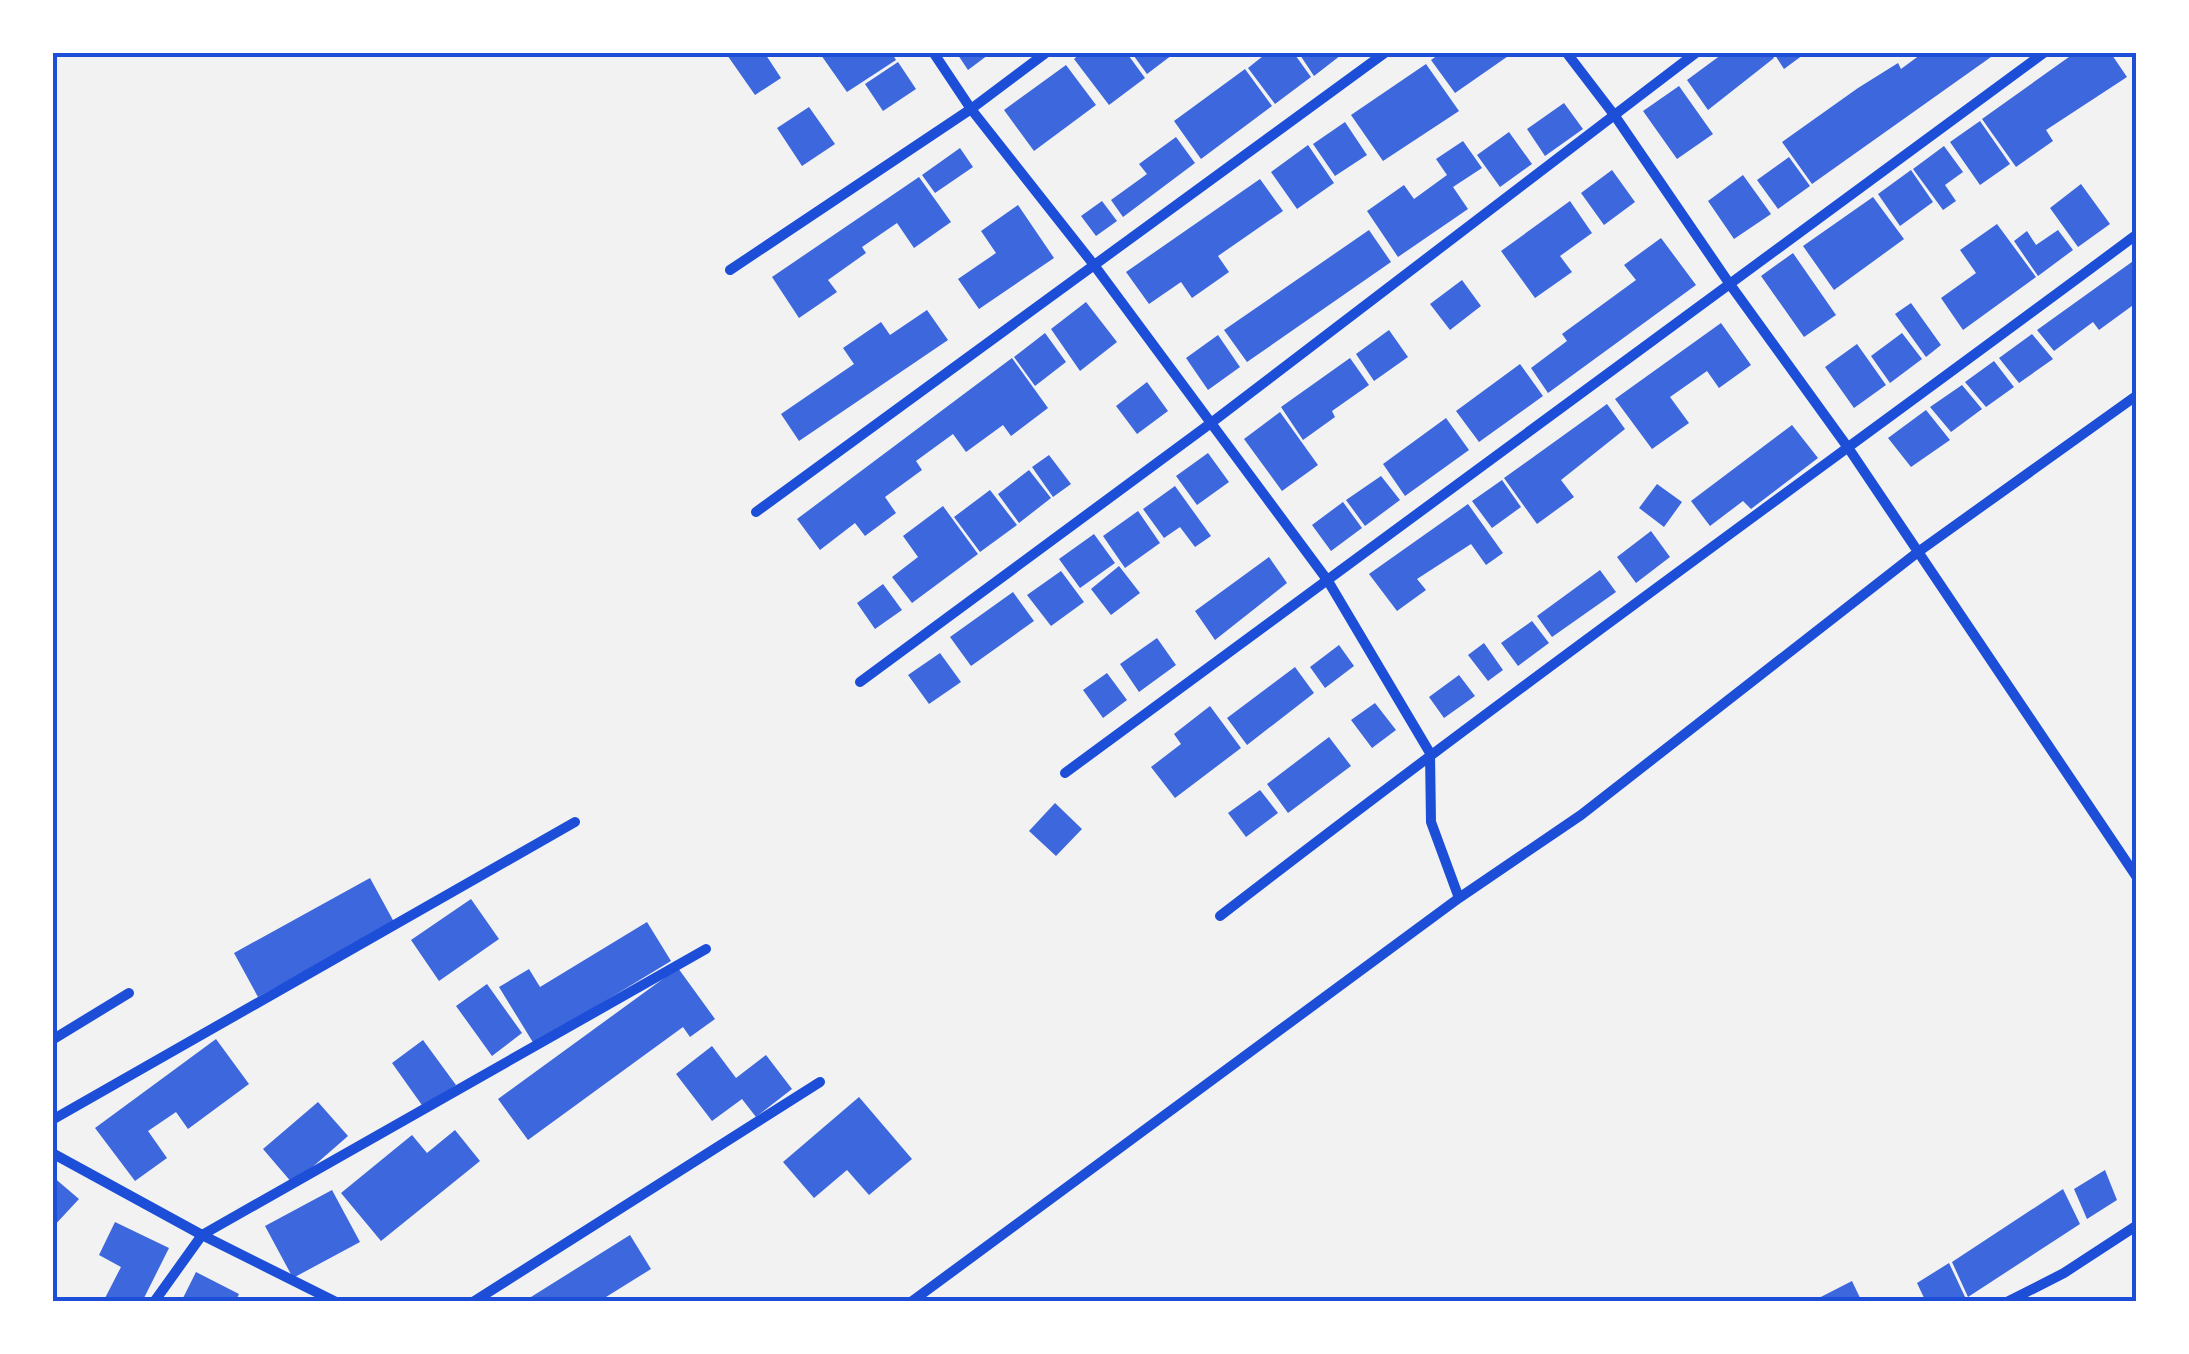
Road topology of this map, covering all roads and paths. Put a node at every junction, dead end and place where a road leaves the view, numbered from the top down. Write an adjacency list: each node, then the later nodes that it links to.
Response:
1 (932, 52): 7 (street)
2 (1048, 52): 7 (street)
3 (1386, 52): 10 (street)
4 (1566, 52): 8 (street)
5 (1697, 52): 8 (street)
6 (2045, 52): 12 (street)
7 (970, 109): 10 (street); 11 (street)
8 (1615, 116): 12 (street); 14 (street)
9 (2136, 235): 15 (street)
10 (1094, 265): 14 (street); 16 (street)
11 (730, 270)
12 (1730, 283): 15 (street); 18 (street)
13 (2136, 396): 17 (street)
14 (1212, 423): 18 (street); 19 (street)
15 (1849, 449): 17 (street); 20 (street)
16 (756, 512)
17 (1918, 552): 23 (street); 24 (street)
18 (1328, 580): 20 (street); 21 (street)
19 (860, 682)
20 (1430, 753): 24 (street); 25 (street)
21 (1065, 773)
22 (575, 822): 30 (street)
23 (2136, 876)
24 (1459, 898): 37 (street)
25 (1220, 916)
26 (706, 948): 33 (street)
27 (129, 993): 28 (street)
28 (52, 1040)
29 (820, 1082): 36 (street)
30 (52, 1120)
31 (52, 1153): 33 (street)
32 (2136, 1226): 38 (street)
33 (202, 1235): 34 (street); 35 (street)
34 (154, 1302)
35 (336, 1302)
36 (473, 1302)
37 (911, 1302)
38 (2007, 1302)

